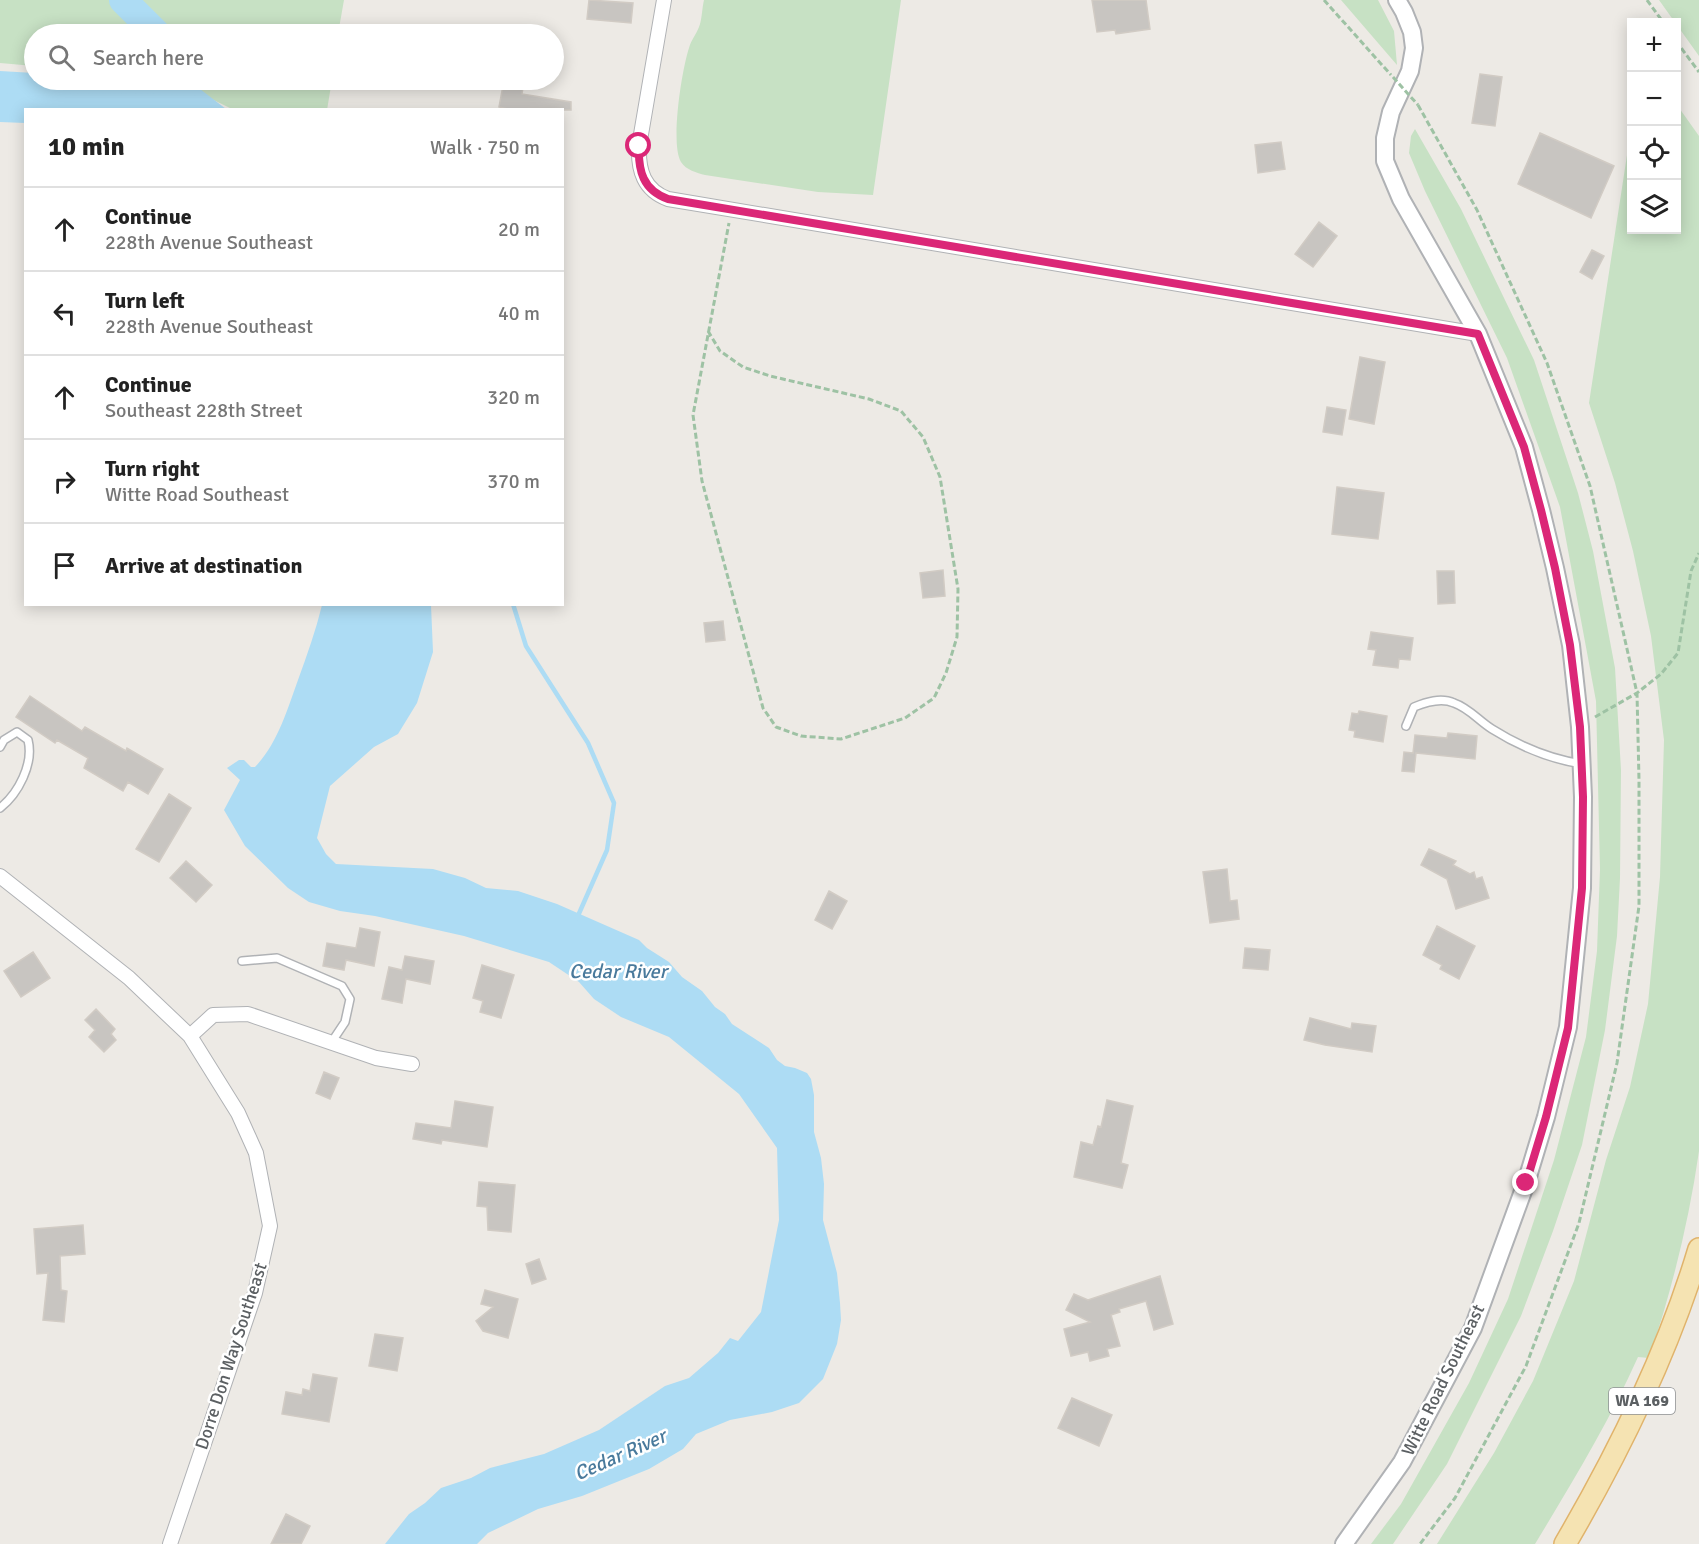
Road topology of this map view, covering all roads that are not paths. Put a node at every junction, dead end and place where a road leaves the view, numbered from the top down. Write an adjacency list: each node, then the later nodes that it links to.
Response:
1 (664, 0): 3 (street)
2 (1397, 0): 3 (street, Witte Road Southeast)
3 (1478, 334): 6 (street, Witte Road Southeast)
4 (1406, 726): 6 (lane)
5 (0, 747): 7 (lane)
6 (1582, 764): 15 (street, Witte Road Southeast)
7 (0, 808)
8 (0, 876): 10 (street, Dorre Don Way Southeast)
9 (242, 961): 11 (lane)
10 (190, 1036): 11 (street); 14 (street, Dorre Don Way Southeast)
11 (331, 1043): 12 (street)
12 (412, 1064)
13 (1699, 1249): 16 (main road, WA 169)
14 (170, 1544)
15 (1344, 1544)
16 (1565, 1544)

